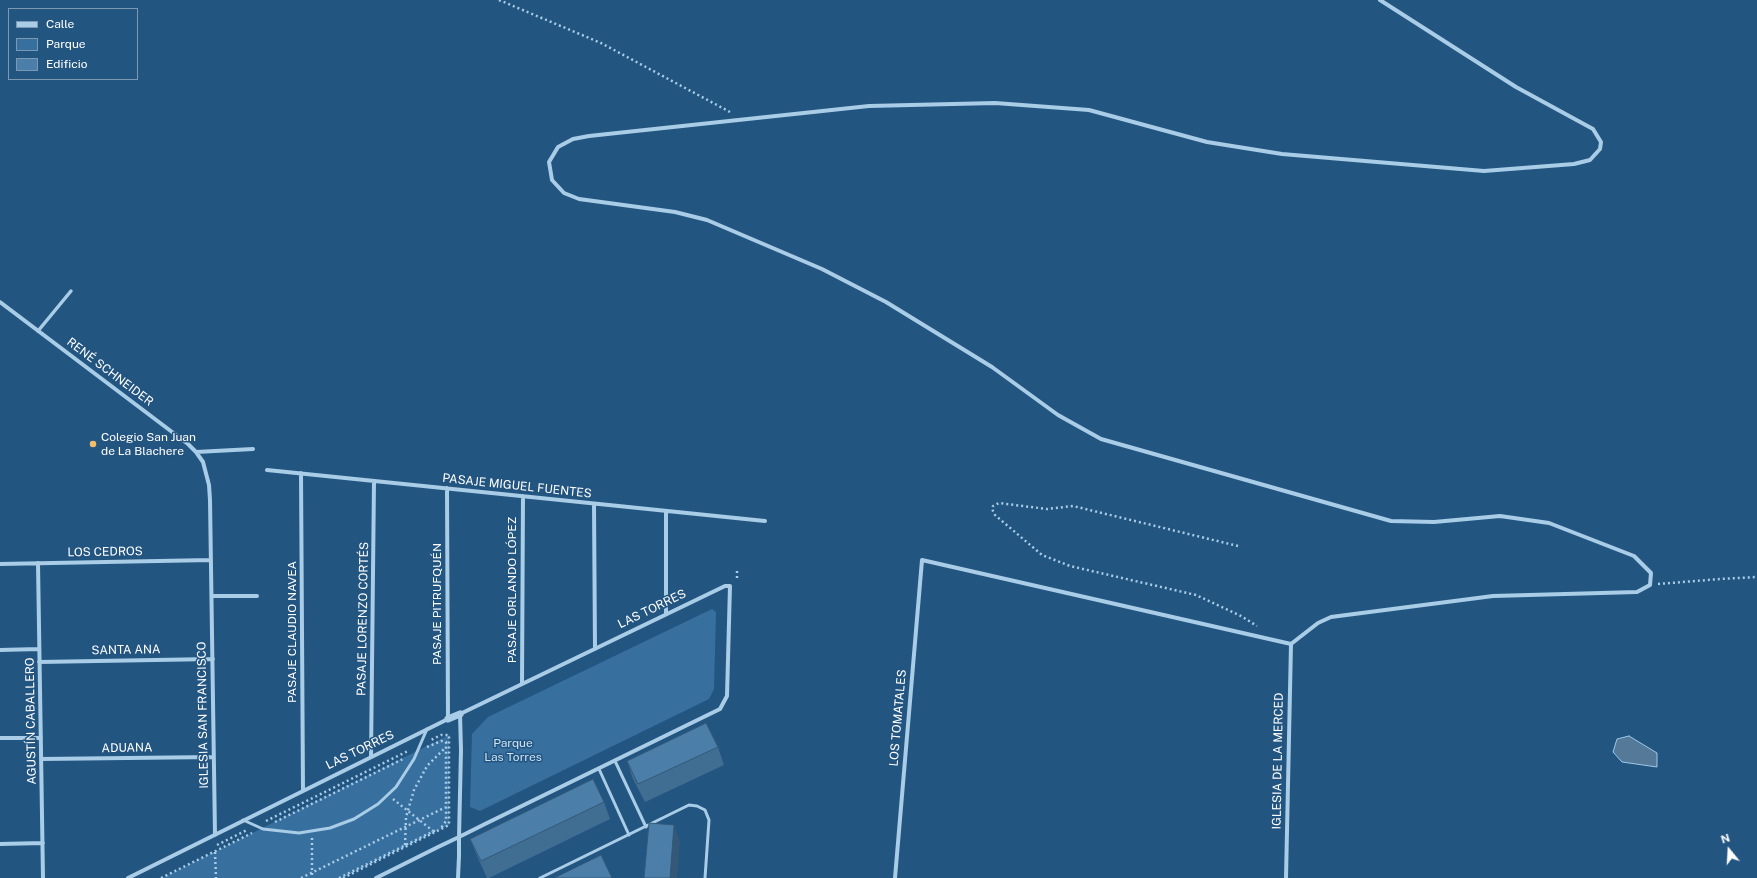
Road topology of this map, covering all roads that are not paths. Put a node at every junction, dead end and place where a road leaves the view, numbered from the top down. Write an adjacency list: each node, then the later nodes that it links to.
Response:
1 (1380, 0): 22 (street)
2 (71, 291): 4 (street)
3 (0, 302): 4 (street, RENÉ SCHNEIDER)
4 (38, 331): 6 (street, RENÉ SCHNEIDER)
5 (253, 449): 6 (street)
6 (196, 452): 7 (street, RENÉ SCHNEIDER)
7 (203, 462): 16 (street, IGLESIA SAN FRANCISCO)
8 (267, 470): 9 (street, PASAJE MIGUEL FUENTES)
9 (301, 474): 10 (street, PASAJE MIGUEL FUENTES); 39 (street, PASAJE CLAUDIO NAVEA)
10 (374, 481): 11 (street, PASAJE MIGUEL FUENTES); 35 (street, PASAJE LORENZO CORTÉS)
11 (447, 488): 12 (street, PASAJE MIGUEL FUENTES); 30 (street, PASAJE PITRUFQUÉN)
12 (523, 496): 13 (street, PASAJE MIGUEL FUENTES); 28 (street, PASAJE ORLANDO LÓPEZ)
13 (594, 504): 14 (street, PASAJE MIGUEL FUENTES); 23 (street)
14 (666, 511): 15 (street, PASAJE MIGUEL FUENTES); 21 (street)
15 (765, 521)
16 (211, 560): 17 (street, LOS CEDROS); 19 (street, IGLESIA SAN FRANCISCO)
17 (38, 563): 18 (street, LOS CEDROS); 24 (street, AGUSTÍN CABALLERO)
18 (0, 564)
19 (212, 596): 20 (street); 26 (street, IGLESIA SAN FRANCISCO)
20 (257, 596)
21 (666, 614): 23 (street, LAS TORRES); 37 (street, LAS TORRES)
22 (1291, 644): 54 (street, LOS TOMATALES); 55 (street, IGLESIA DE LA MERCED)
23 (595, 648): 28 (street, LAS TORRES)
24 (39, 649): 25 (street); 27 (street, AGUSTÍN CABALLERO)
25 (0, 650)
26 (213, 659): 27 (street, SANTA ANA); 34 (street, IGLESIA SAN FRANCISCO)
27 (39, 662): 33 (street, AGUSTÍN CABALLERO)
28 (522, 684): 29 (street, LAS TORRES)
29 (460, 714): 30 (street, LAS TORRES); 44 (street)
30 (448, 719): 31 (street, LAS TORRES)
31 (427, 730): 35 (street, LAS TORRES); 40 (lane)
32 (0, 738): 33 (street)
33 (41, 738): 36 (street, AGUSTÍN CABALLERO)
34 (214, 757): 36 (street, ADUANA); 42 (street, IGLESIA SAN FRANCISCO)
35 (371, 757): 39 (street, LAS TORRES)
36 (41, 759): 45 (street, AGUSTÍN CABALLERO)
37 (615, 761): 38 (street, LAS TORRES); 41 (lane)
38 (598, 768): 43 (lane); 44 (street, LAS TORRES)
39 (303, 791): 40 (street, LAS TORRES)
40 (243, 820): 42 (street, LAS TORRES)
41 (646, 827): 43 (lane); 53 (lane)
42 (215, 835): 49 (street, LAS TORRES)
43 (629, 835): 52 (lane)
44 (459, 837): 47 (street, LAS TORRES); 51 (street)
45 (43, 843): 46 (street); 48 (street, AGUSTÍN CABALLERO)
46 (0, 844)
47 (383, 876): 50 (street, LAS TORRES)
48 (43, 878)
49 (128, 878)
50 (376, 878)
51 (458, 878)
52 (540, 878)
53 (705, 878)
54 (895, 878)
55 (1286, 878)

